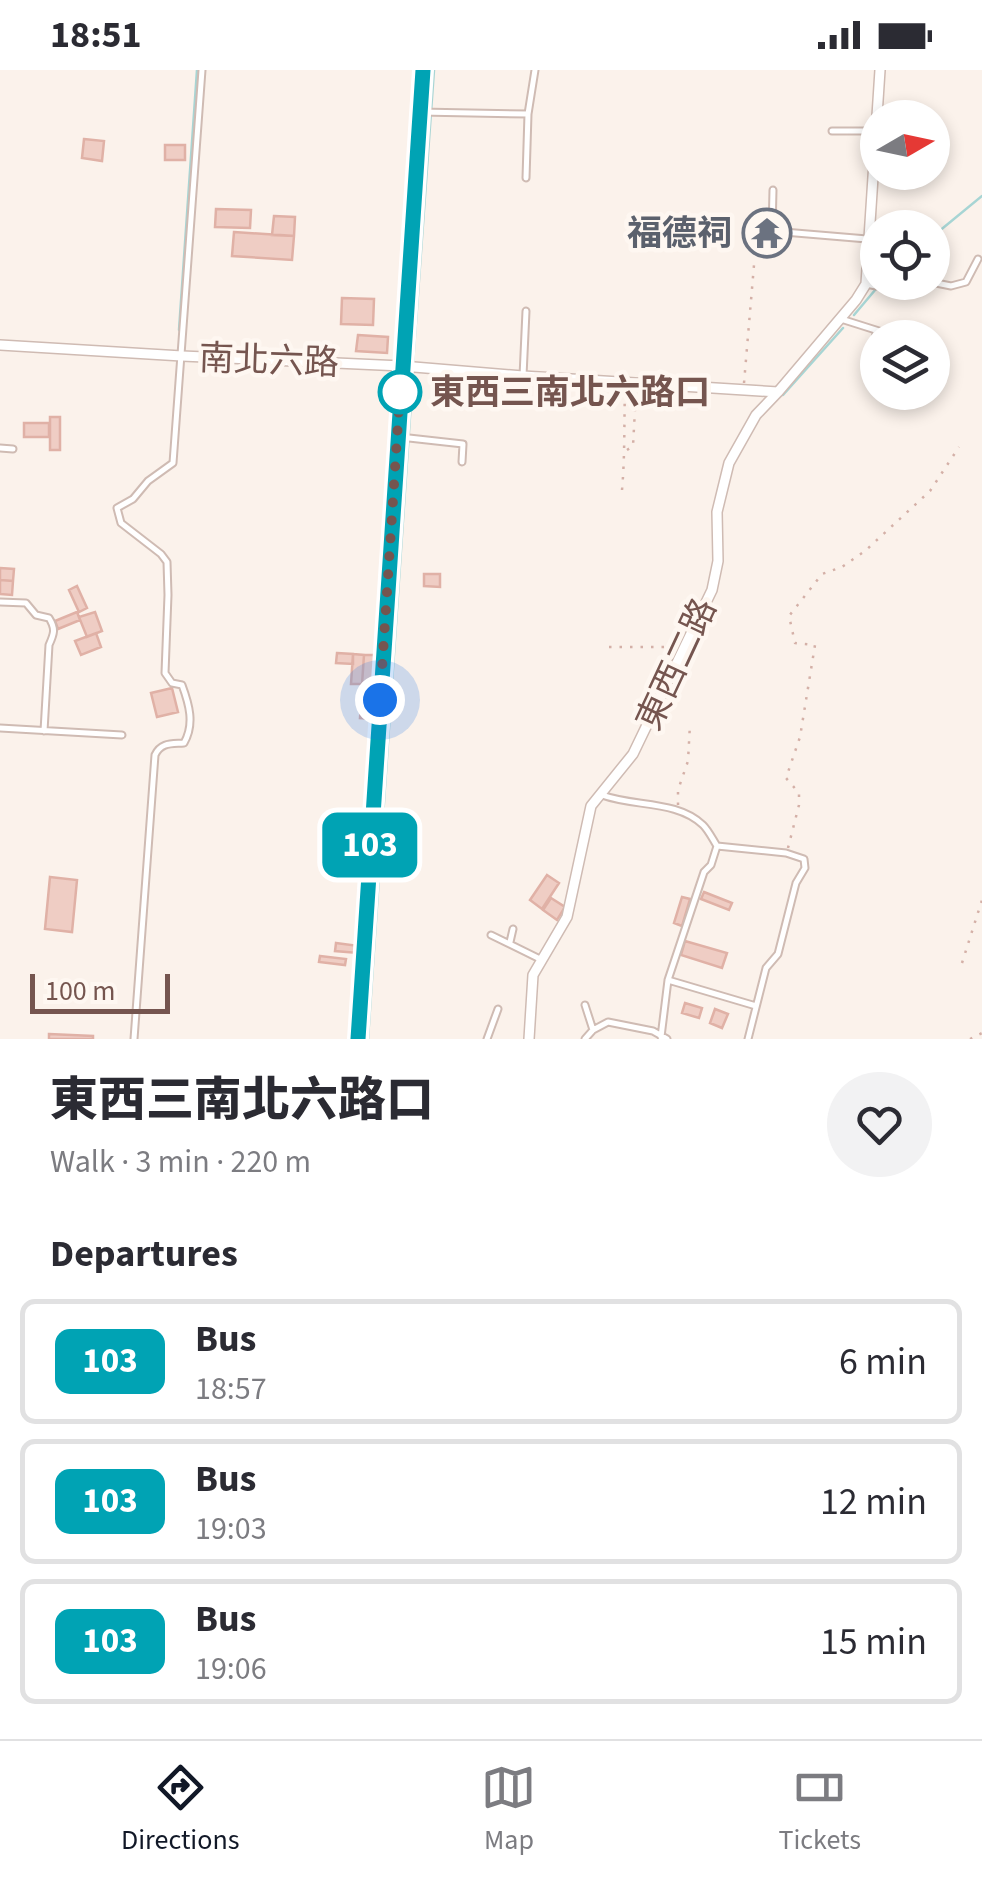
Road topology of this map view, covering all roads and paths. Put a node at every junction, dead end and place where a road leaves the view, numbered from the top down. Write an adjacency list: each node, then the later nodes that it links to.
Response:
1 (202, 70): 21 (lane)
2 (423, 70): 6 (street)
3 (535, 70): 7 (lane)
4 (880, 70): 5 (street)
5 (878, 100)
6 (420, 112): 7 (lane); 22 (street)
7 (528, 114): 10 (lane)
8 (832, 131): 9 (lane)
9 (860, 132)
10 (526, 178)
11 (773, 190): 12 (lane)
12 (860, 238)
13 (978, 259): 15 (lane)
14 (754, 265): 25 (path)
15 (950, 286)
16 (860, 294): 18 (street, 東西二路)
17 (526, 311): 23 (lane)
18 (838, 318): 19 (lane); 26 (street, 東西二路)
19 (860, 326)
20 (0, 346): 21 (street, 南北六路)
21 (182, 356): 22 (street, 南北六路); 58 (lane)
22 (402, 366): 23 (street, 南北六路); 27 (street)
23 (523, 376): 24 (street, 南北六路)
24 (631, 383): 25 (street, 南北六路); 31 (path); 31 (path)
25 (743, 390): 26 (street, 南北六路)
26 (778, 392): 36 (street, 東西二路)
27 (397, 437): 32 (lane); 59 (street)
28 (959, 447): 44 (path)
29 (0, 448): 30 (lane)
30 (13, 449)
31 (625, 450): 33 (path)
32 (462, 462)
33 (622, 490)
34 (0, 602): 39 (lane)
35 (609, 647): 36 (path)
36 (683, 647): 41 (street, 東西二路)
37 (690, 724): 42 (path)
38 (0, 728): 39 (lane)
39 (44, 731): 40 (lane)
40 (122, 736)
41 (599, 794): 42 (lane); 49 (street, 東西二路)
42 (678, 811): 43 (lane)
43 (718, 846): 44 (lane); 51 (lane)
44 (786, 853): 53 (lane)
45 (982, 900): 50 (path)
46 (513, 929): 48 (lane)
47 (491, 935): 48 (lane)
48 (510, 942): 49 (lane)
49 (542, 960): 61 (street, 東西二路)
50 (962, 963)
51 (668, 980): 53 (lane); 57 (lane)
52 (585, 1005): 55 (lane)
53 (756, 1006): 63 (lane)
54 (498, 1009): 60 (lane)
55 (593, 1030): 57 (lane); 62 (lane)
56 (982, 1033): 64 (path)
57 (664, 1038)
58 (134, 1039)
59 (358, 1039)
60 (487, 1039)
61 (529, 1039)
62 (585, 1039)
63 (748, 1039)
64 (970, 1039)

